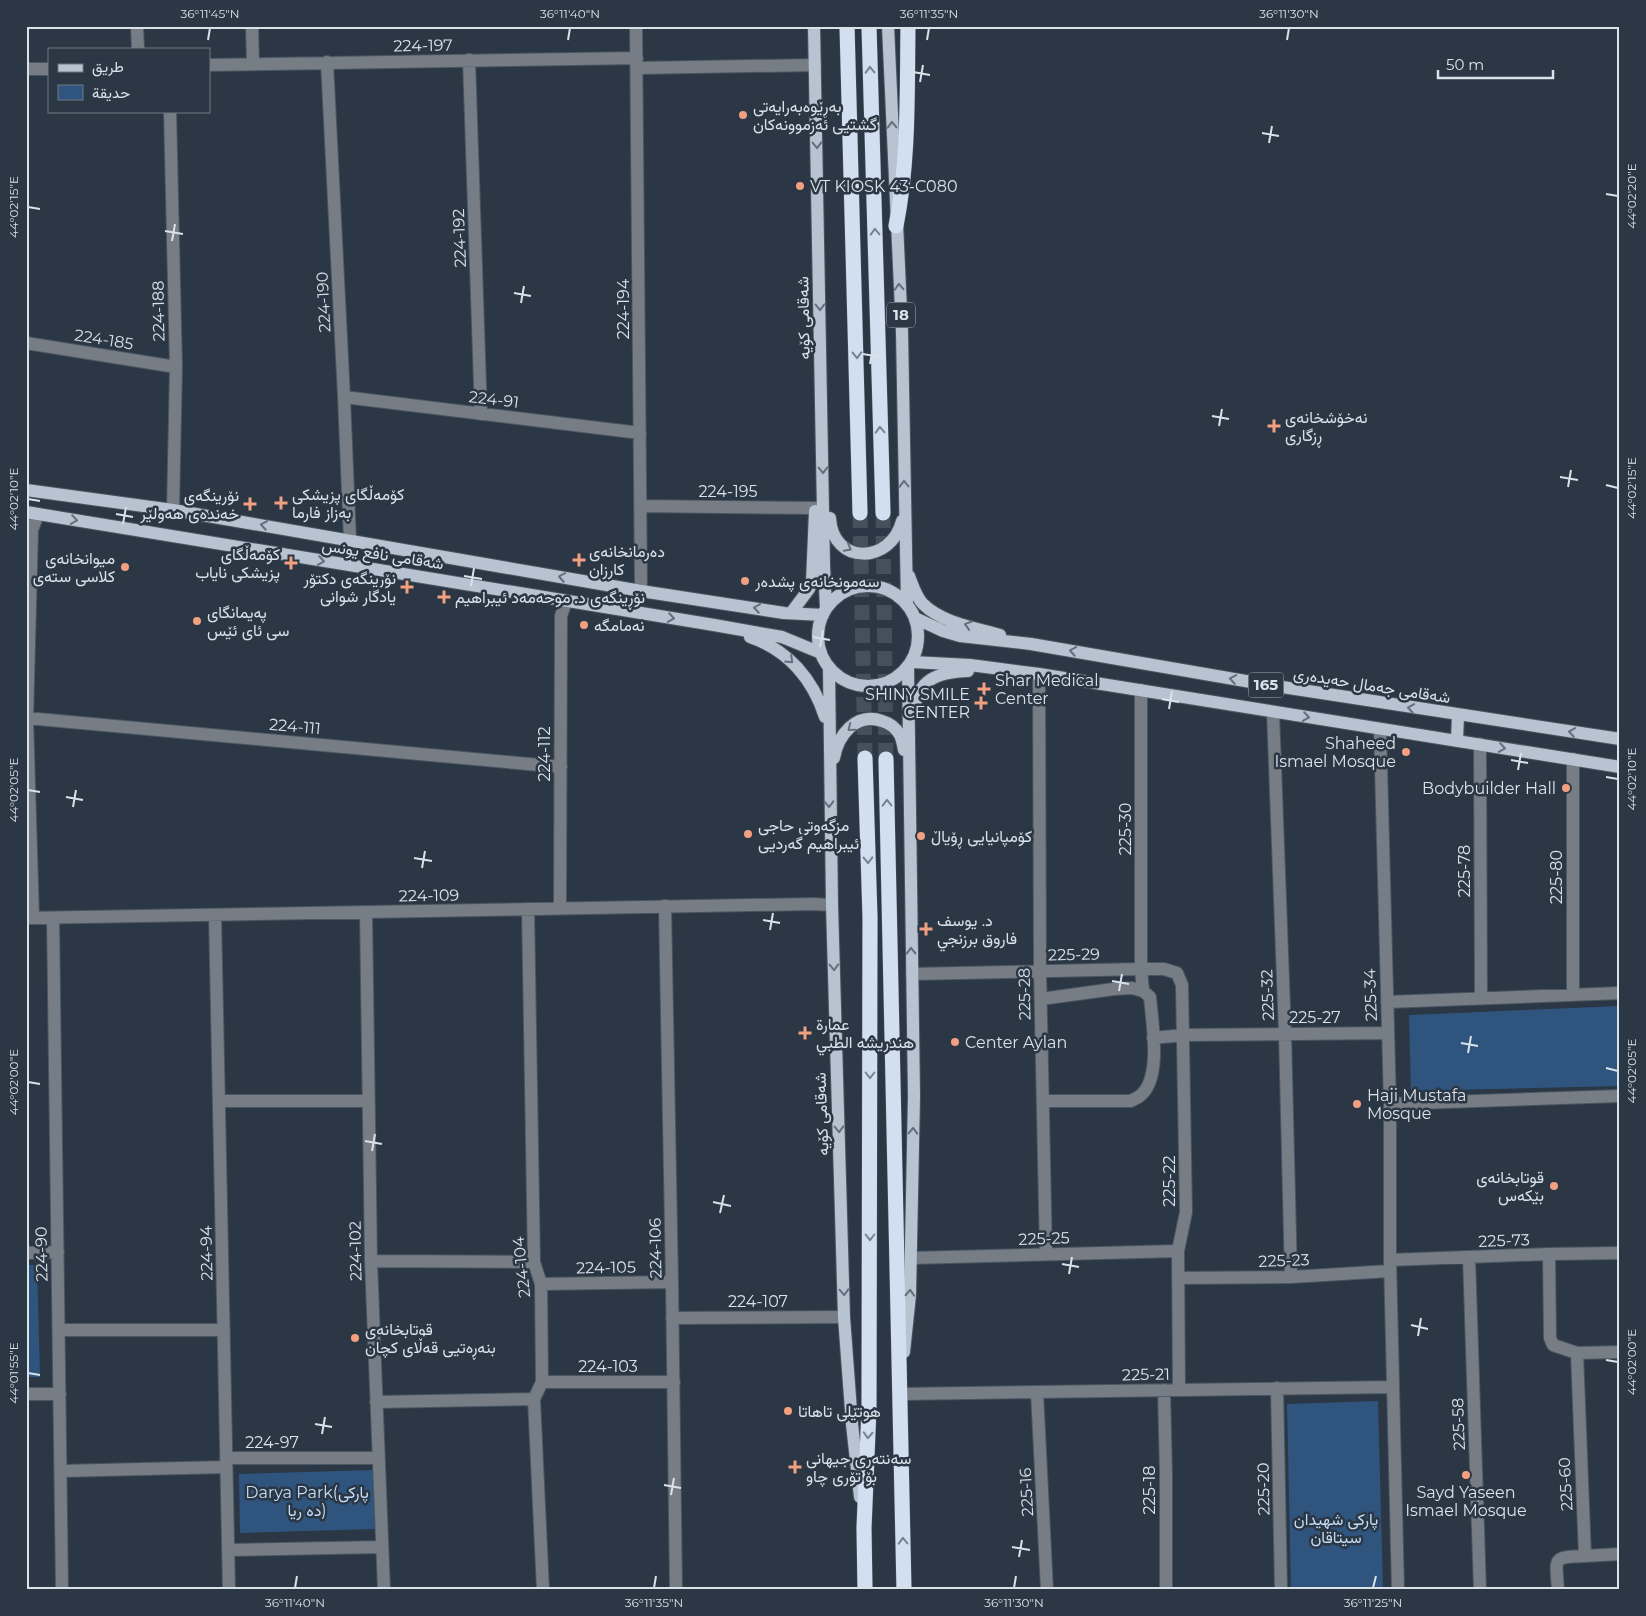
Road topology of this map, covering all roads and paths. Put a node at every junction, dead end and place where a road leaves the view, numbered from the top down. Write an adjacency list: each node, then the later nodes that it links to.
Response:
1 (137, 26): 9 (street)
2 (252, 26): 13 (street)
3 (636, 26): 12 (street, 224-194)
4 (814, 26): 15 (main road, شەقامی کۆیە)
5 (847, 26): 32 (highway, one-way to 32)
6 (869, 26): 33 (highway, one-way to 6)
7 (888, 26): 19 (main road, 18, one-way to 7)
8 (908, 26): 19 (highway)
9 (138, 48)
10 (469, 60): 11 (street, 224-197); 12 (street, 224-197); 23 (street, 224-192)
11 (327, 62): 13 (street, 224-197); 22 (street, 224-190)
12 (637, 63): 15 (street, 224-197); 24 (street, 224-194)
13 (253, 64): 14 (street, 224-197)
14 (210, 65)
15 (815, 65): 26 (main road, شەقامی کۆیە, one-way to 26)
16 (26, 69): 17 (street)
17 (48, 69)
18 (170, 112): 21 (street, 224-188)
19 (896, 226): 30 (main road, 18, one-way to 19)
20 (26, 343): 21 (street, 224-185)
21 (176, 367): 29 (street, 224-188)
22 (344, 397): 23 (street, 224-91); 34 (street, 224-190)
23 (480, 414): 24 (street, 224-91)
24 (640, 434): 27 (street, 224-194)
25 (26, 490): 29 (main road, شەقامی نافع یونس)
26 (823, 491): 28 (main road); 30 (main road, one-way to 30); 39 (main road, شەقامی کۆیە)
27 (641, 506): 28 (street, 224-195); 36 (street, 224-194)
28 (815, 508): 40 (main road)
29 (173, 510): 34 (main road, شەقامی نافع یونس, one-way to 29)
30 (904, 511): 35 (main road, 18)
31 (32, 513): 37 (main road, شەقامی نافع یونس, one-way to 37); 52 (street)
32 (860, 513)
33 (883, 513)
34 (350, 540): 36 (main road, شەقامی نافع یونس, one-way to 34)
35 (905, 564): 38 (main road, 18); 43 (main road, one-way to 35)
36 (641, 591): 40 (main road, شەقامی نافع یونس, one-way to 36)
37 (566, 601): 42 (main road, شەقامی نافع یونس, one-way to 42); 61 (street, 224-112)
38 (906, 603): 39 (main road); 41 (main road)
39 (824, 612): 40 (main road, شەقامی نافع یونس); 44 (main road, شەقامی کۆیە)
40 (791, 613)
41 (915, 618): 43 (main road, شەقامی جەمال حەیدەری / 165); 45 (main road)
42 (714, 625): 44 (main road, شەقامی نافع یونس); 53 (main road, one-way to 53)
43 (1031, 644): 51 (main road, شەقامی جەمال حەیدەری / 165, one-way to 43)
44 (821, 653): 46 (main road, شەقامی کۆیە)
45 (910, 665): 46 (main road, شەقامی کۆیە); 47 (main road, 165); 63 (main road)
46 (829, 668): 53 (main road, شەقامی کۆیە)
47 (996, 669): 48 (main road, 165); 63 (main road)
48 (1039, 674): 49 (main road, 165); 74 (street, 225-28)
49 (1141, 690): 50 (main road, 165); 73 (street, 225-30)
50 (1273, 712): 54 (main road, 165, one-way to 54); 84 (street, 225-32)
51 (1458, 715): 55 (main road, شەقامی جەمال حەیدەری / 165, one-way to 51); 56 (main road)
52 (27, 718): 61 (street, 224-111); 71 (street)
53 (829, 729): 64 (main road, شەقامی کۆیە)
54 (1380, 729): 56 (main road, 165); 82 (street, 225-34)
55 (1620, 739)
56 (1456, 741): 57 (main road, 165)
57 (1480, 744): 60 (main road, 165, one-way to 60); 80 (street, 225-78)
58 (865, 758): 128 (highway, شەقامی کۆیە, one-way to 128)
59 (886, 759): 122 (highway, one-way to 59)
60 (1572, 759): 62 (main road, 165); 79 (street, 225-80)
61 (561, 767): 67 (street, 224-112)
62 (1620, 767)
63 (909, 777): 64 (main road, one-way to 64); 76 (main road, one-way to 63)
64 (829, 785): 65 (main road, شەقامی کۆیە, one-way to 65)
65 (832, 905): 66 (street, 224-109); 107 (main road, شەقامی کۆیە, one-way to 107)
66 (664, 906): 67 (street, 224-109); 105 (street, 224-106)
67 (560, 908): 68 (street, 224-109)
68 (528, 909): 69 (street, 224-109); 101 (street, 224-104)
69 (366, 912): 70 (street, 224-109); 89 (street, 224-102)
70 (215, 915): 72 (street, 224-109); 88 (street, 224-94)
71 (30, 918): 72 (street, 224-109)
72 (53, 918): 93 (street, 224-90)
73 (1141, 969): 74 (street, 225-29); 75 (street, 225-29); 77 (street, 225-30)
74 (1040, 971): 76 (street, 225-29); 81 (street, 225-28)
75 (1177, 973): 85 (street, 225-22)
76 (912, 974): 99 (main road, one-way to 76)
77 (1143, 991): 81 (street); 86 (street, 225-30)
78 (1620, 993): 79 (street)
79 (1573, 995): 80 (street)
80 (1481, 998): 82 (street)
81 (1041, 999): 90 (street, 225-28)
82 (1387, 1002): 83 (street, 225-34)
83 (1388, 1033): 84 (street, 225-27); 91 (street, 225-34)
84 (1285, 1034): 85 (street, 225-27); 103 (street, 225-32)
85 (1184, 1035): 86 (street, 225-27); 92 (street, 225-22)
86 (1153, 1038): 90 (street, 225-30)
87 (1620, 1096): 91 (street)
88 (219, 1101): 89 (street); 110 (street, 224-94)
89 (368, 1101): 100 (street, 224-102)
90 (1043, 1101): 96 (street, 225-28)
91 (1390, 1104): 102 (street, 225-34)
92 (1178, 1251): 96 (street, 225-25); 104 (street, 225-22)
93 (58, 1252): 94 (street); 109 (street, 224-90)
94 (26, 1253)
95 (1620, 1253): 97 (street, 225-73)
96 (1046, 1254): 99 (street, 225-25)
97 (1549, 1254): 98 (street, 225-73); 111 (street)
98 (1469, 1257): 102 (street, 225-73); 144 (street, 225-58)
99 (911, 1258): 122 (main road, one-way to 99)
100 (371, 1261): 101 (street); 124 (street, 224-102)
101 (534, 1262): 106 (street, 224-104)
102 (1390, 1266): 103 (street, 225-23); 115 (street, 225-34)
103 (1291, 1277): 104 (street, 225-23)
104 (1179, 1278): 118 (street, 225-22)
105 (672, 1282): 106 (street, 224-105); 108 (street, 224-106)
106 (541, 1284): 113 (street, 224-104)
107 (844, 1317): 108 (street, 224-107); 128 (main road, شەقامی کۆیە)
108 (672, 1318): 114 (street, 224-106)
109 (59, 1330): 110 (street); 121 (street, 224-90)
110 (224, 1330): 126 (street, 224-94)
111 (1577, 1352): 112 (street); 132 (street, 225-60)
112 (1620, 1352)
113 (542, 1382): 114 (street, 224-103); 123 (street, 224-104)
114 (674, 1382): 137 (street, 224-106)
115 (1393, 1387): 116 (street, 225-21); 143 (street, 225-34)
116 (1277, 1388): 118 (street, 225-21); 142 (street, 225-20)
117 (1164, 1390): 118 (street, 225-21); 119 (street, 225-21); 141 (street, 225-18)
118 (1179, 1390)
119 (1037, 1392): 122 (street, 225-21); 140 (street, 225-16)
120 (26, 1394): 121 (street)
121 (60, 1394): 127 (street, 224-90)
122 (900, 1394): 139 (highway, one-way to 122)
123 (534, 1399): 124 (street); 136 (street, 224-104)
124 (376, 1402): 125 (street, 224-102)
125 (378, 1458): 126 (street, 224-97); 129 (street, 224-102)
126 (226, 1462): 127 (street, 224-97); 130 (street, 224-94)
127 (61, 1471): 133 (street, 224-90)
128 (864, 1528): 138 (highway, شەقامی کۆیە)
129 (382, 1547): 130 (street); 135 (street, 224-102)
130 (228, 1550): 134 (street, 224-94)
131 (1620, 1554): 132 (street)
132 (1585, 1556): 145 (street)
133 (62, 1590)
134 (229, 1590)
135 (384, 1590)
136 (543, 1590)
137 (676, 1590)
138 (865, 1590)
139 (904, 1590)
140 (1047, 1590)
141 (1166, 1590)
142 (1281, 1590)
143 (1398, 1590)
144 (1480, 1590)
145 (1558, 1590)

